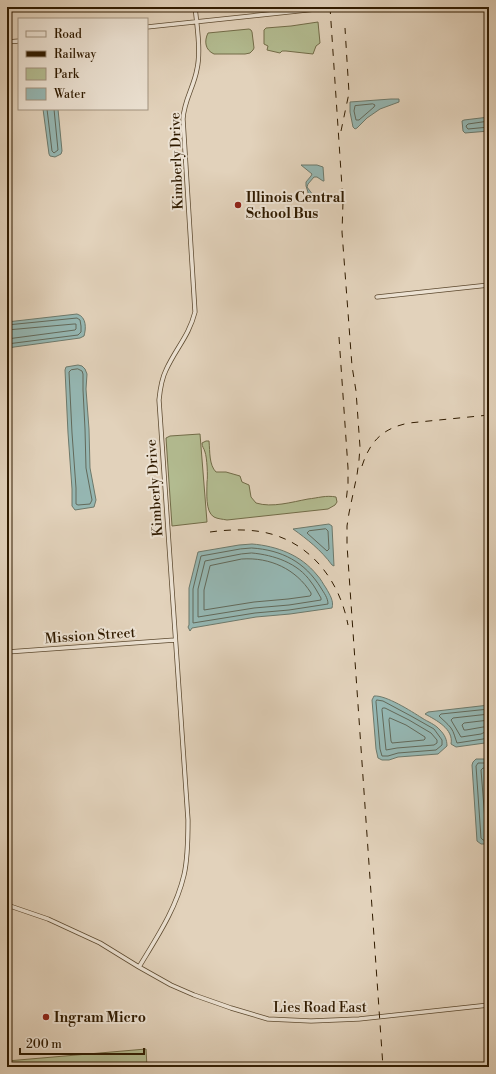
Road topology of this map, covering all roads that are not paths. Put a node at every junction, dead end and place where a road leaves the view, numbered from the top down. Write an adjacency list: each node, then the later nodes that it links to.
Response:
1 (195, 7): 3 (street, Kimberly Drive)
2 (335, 7): 3 (street)
3 (196, 22): 4 (street); 9 (street, Kimberly Drive)
4 (148, 27)
5 (18, 41): 6 (street)
6 (7, 42)
7 (489, 285): 8 (street)
8 (377, 297)
9 (175, 640): 10 (street, Mission Street); 12 (street, Kimberly Drive)
10 (7, 652)
11 (7, 905): 12 (street, Lies Road East)
12 (139, 967): 13 (street, Lies Road East)
13 (489, 1005)

